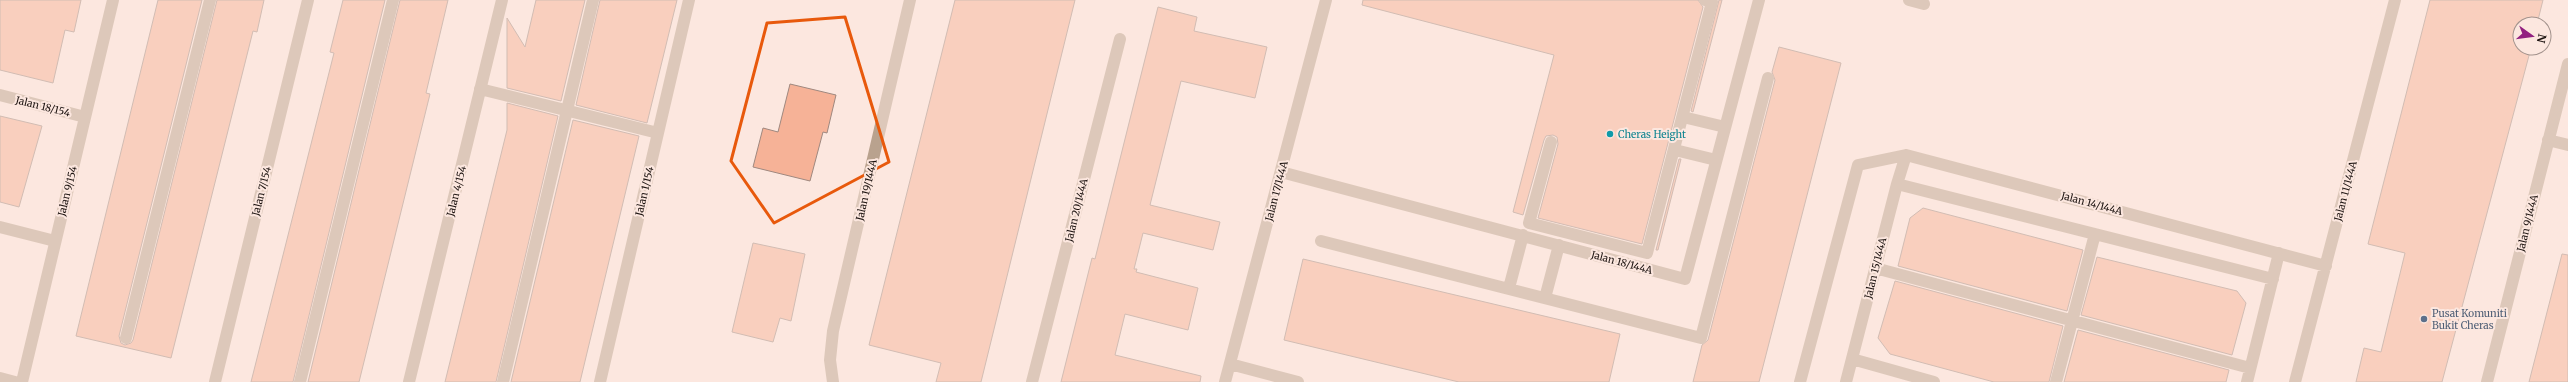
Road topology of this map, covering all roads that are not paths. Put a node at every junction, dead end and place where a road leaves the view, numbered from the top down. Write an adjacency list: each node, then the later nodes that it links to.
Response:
1 (113, 0): 21 (street, Jalan 9/154)
2 (210, 0): 46 (street)
3 (308, 0): 53 (street, Jalan 7/154)
4 (392, 0): 54 (street)
5 (502, 0): 18 (street, Jalan 4/154)
6 (593, 0): 20 (street)
7 (689, 0): 24 (street, Jalan 1/154)
8 (910, 0): 58 (street, Jalan 19/144A)
9 (1326, 0): 31 (street, Jalan 17/144A)
10 (1705, 0): 22 (street)
11 (1759, 0): 23 (street, Jalan 18/144A)
12 (1909, 0): 14 (street)
13 (2395, 0): 40 (street, Jalan 11/144A)
14 (1924, 4)
15 (1120, 39): 59 (street, Jalan 20/144A)
16 (2568, 64): 25 (street, Jalan 9/144A)
17 (1768, 78): 44 (street)
18 (480, 89): 20 (street); 55 (street, Jalan 4/154)
19 (0, 95): 21 (street, Jalan 18/154)
20 (567, 111): 24 (street); 56 (street)
21 (85, 117): 36 (street, Jalan 9/154)
22 (1683, 117): 23 (street); 28 (street)
23 (1725, 127): 30 (street, Jalan 18/144A)
24 (658, 133): 57 (street, Jalan 1/154)
25 (2548, 140): 27 (street); 68 (street, Jalan 9/144A)
26 (1551, 142): 28 (street)
27 (2568, 145)
28 (1675, 150): 30 (street)
29 (1906, 155): 32 (street, Jalan 15/144A); 39 (street, Jalan 14/144A); 62 (street, Jalan 14/144A)
30 (1716, 160): 38 (street, Jalan 18/144A)
31 (1281, 172): 35 (street, Jalan 18/144A); 48 (street, Jalan 17/144A)
32 (1897, 184): 34 (street); 41 (street, Jalan 15/144A)
33 (0, 227): 36 (street)
34 (2095, 234): 42 (street); 45 (street)
35 (1523, 235): 38 (street, Jalan 18/144A); 43 (street)
36 (55, 241): 52 (street, Jalan 9/154)
37 (1321, 241): 43 (street)
38 (1559, 245): 44 (street)
39 (2279, 253): 40 (street, Jalan 14/144A); 42 (street)
40 (2326, 266): 67 (street, Jalan 11/144A)
41 (1875, 268): 45 (street); 47 (street, Jalan 15/144A)
42 (2272, 279): 49 (street)
43 (1509, 288): 44 (street)
44 (1545, 298)
45 (2072, 321): 49 (street); 65 (street)
46 (126, 338)
47 (1852, 359): 63 (street, Jalan 15/144A); 64 (street)
48 (1230, 364): 60 (street, Jalan 17/144A); 61 (street)
49 (2250, 368): 66 (street)
50 (0, 378): 51 (street)
51 (15, 382)
52 (22, 382)
53 (215, 382)
54 (300, 382)
55 (409, 382)
56 (504, 382)
57 (600, 382)
58 (833, 382)
59 (1032, 382)
60 (1225, 382)
61 (1298, 382)
62 (1800, 382)
63 (1846, 382)
64 (1934, 382)
65 (2056, 382)
66 (2247, 382)
67 (2295, 382)
68 (2487, 382)

